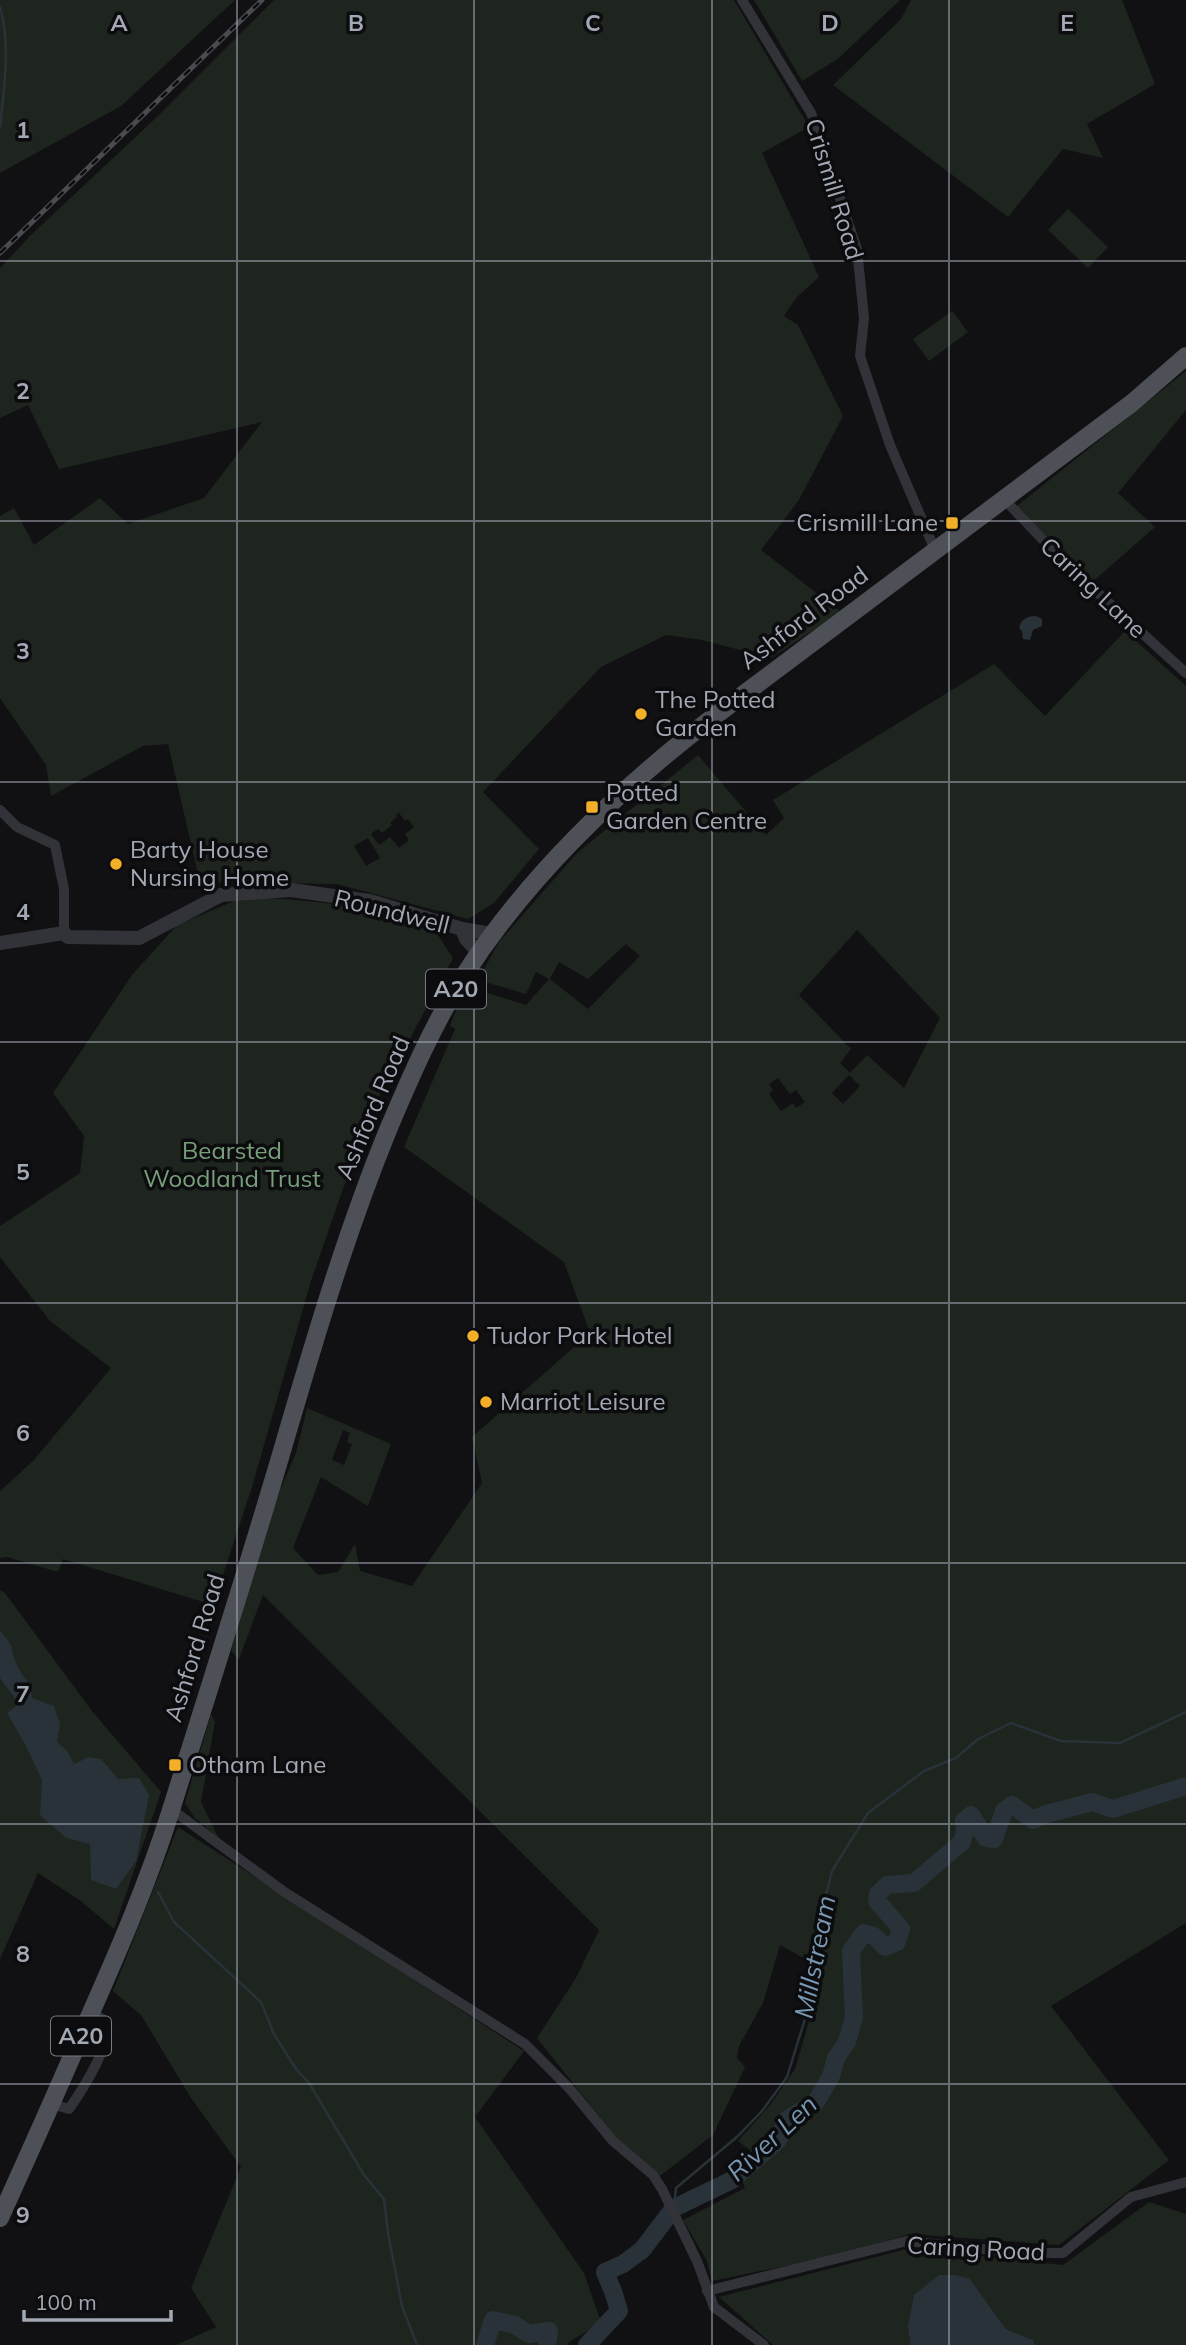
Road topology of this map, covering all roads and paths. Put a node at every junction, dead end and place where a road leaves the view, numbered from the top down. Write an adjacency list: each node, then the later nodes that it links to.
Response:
1 (742, 0): 4 (street, Crismill Road)
2 (1186, 356): 3 (main road, Ashford Road / A20)
3 (1004, 499): 4 (main road, Ashford Road / A20); 5 (street, Caring Lane)
4 (935, 550): 9 (main road, Ashford Road / A20)
5 (1186, 673)
6 (0, 810): 8 (street)
7 (461, 929): 8 (street, Roundwell); 9 (street, Roundwell); 11 (street, Roundwell)
8 (64, 933): 10 (street, Roundwell)
9 (492, 934): 11 (main road, Ashford Road / A20)
10 (0, 943)
11 (479, 953): 12 (main road, Ashford Road / A20)
12 (171, 1809): 13 (main road, Ashford Road / A20); 17 (street)
13 (91, 2012): 14 (main road, Ashford Road / A20); 14 (street)
14 (51, 2104): 16 (main road, Ashford Road / A20)
15 (1186, 2182): 17 (street, Caring Road)
16 (0, 2218)
17 (707, 2291): 18 (street)
18 (764, 2345)

